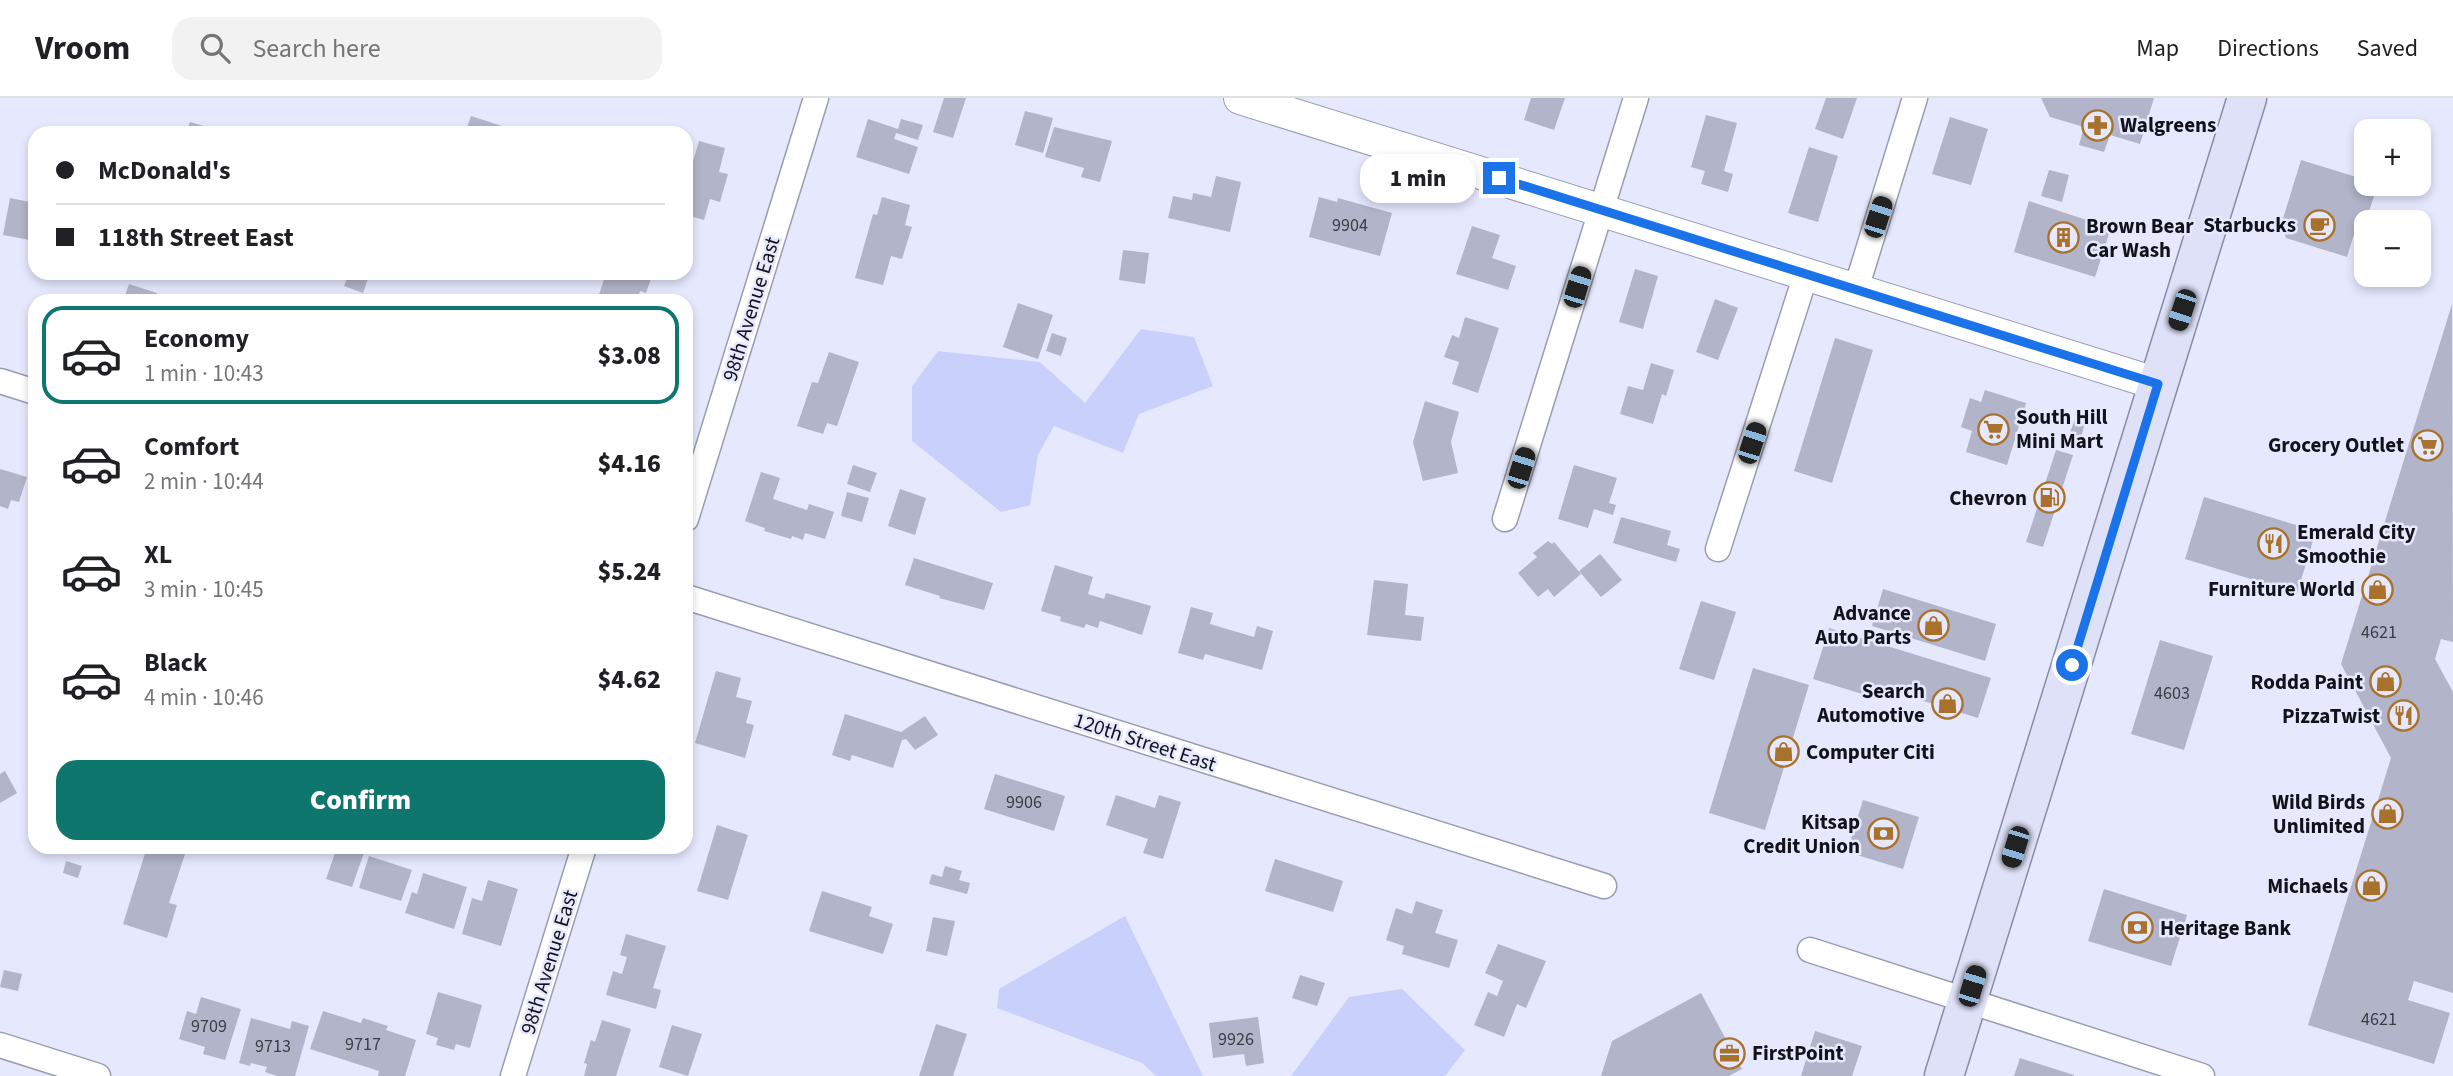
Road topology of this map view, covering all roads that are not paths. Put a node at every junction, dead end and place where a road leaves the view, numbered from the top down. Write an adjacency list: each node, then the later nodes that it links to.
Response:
1 (816, 98): 12 (street, 98th Avenue East)
2 (1240, 98): 6 (street)
3 (1636, 98): 6 (street)
4 (1915, 98): 8 (street)
5 (2247, 98): 10 (main road)
6 (1601, 210): 7 (street); 13 (street)
7 (1806, 274): 8 (street); 14 (street)
8 (1856, 289): 10 (street)
9 (0, 381): 11 (street)
10 (2158, 384): 19 (main road)
11 (28, 390)
12 (693, 496)
13 (1506, 519)
14 (1718, 549)
15 (693, 599): 17 (street, 120th Street East)
16 (582, 854): 22 (street, 98th Avenue East)
17 (1604, 887)
18 (1810, 950): 19 (street)
19 (1967, 1001): 23 (main road); 24 (street)
20 (0, 1045): 21 (street)
21 (98, 1076)
22 (513, 1076)
23 (1944, 1076)
24 (2202, 1076)

